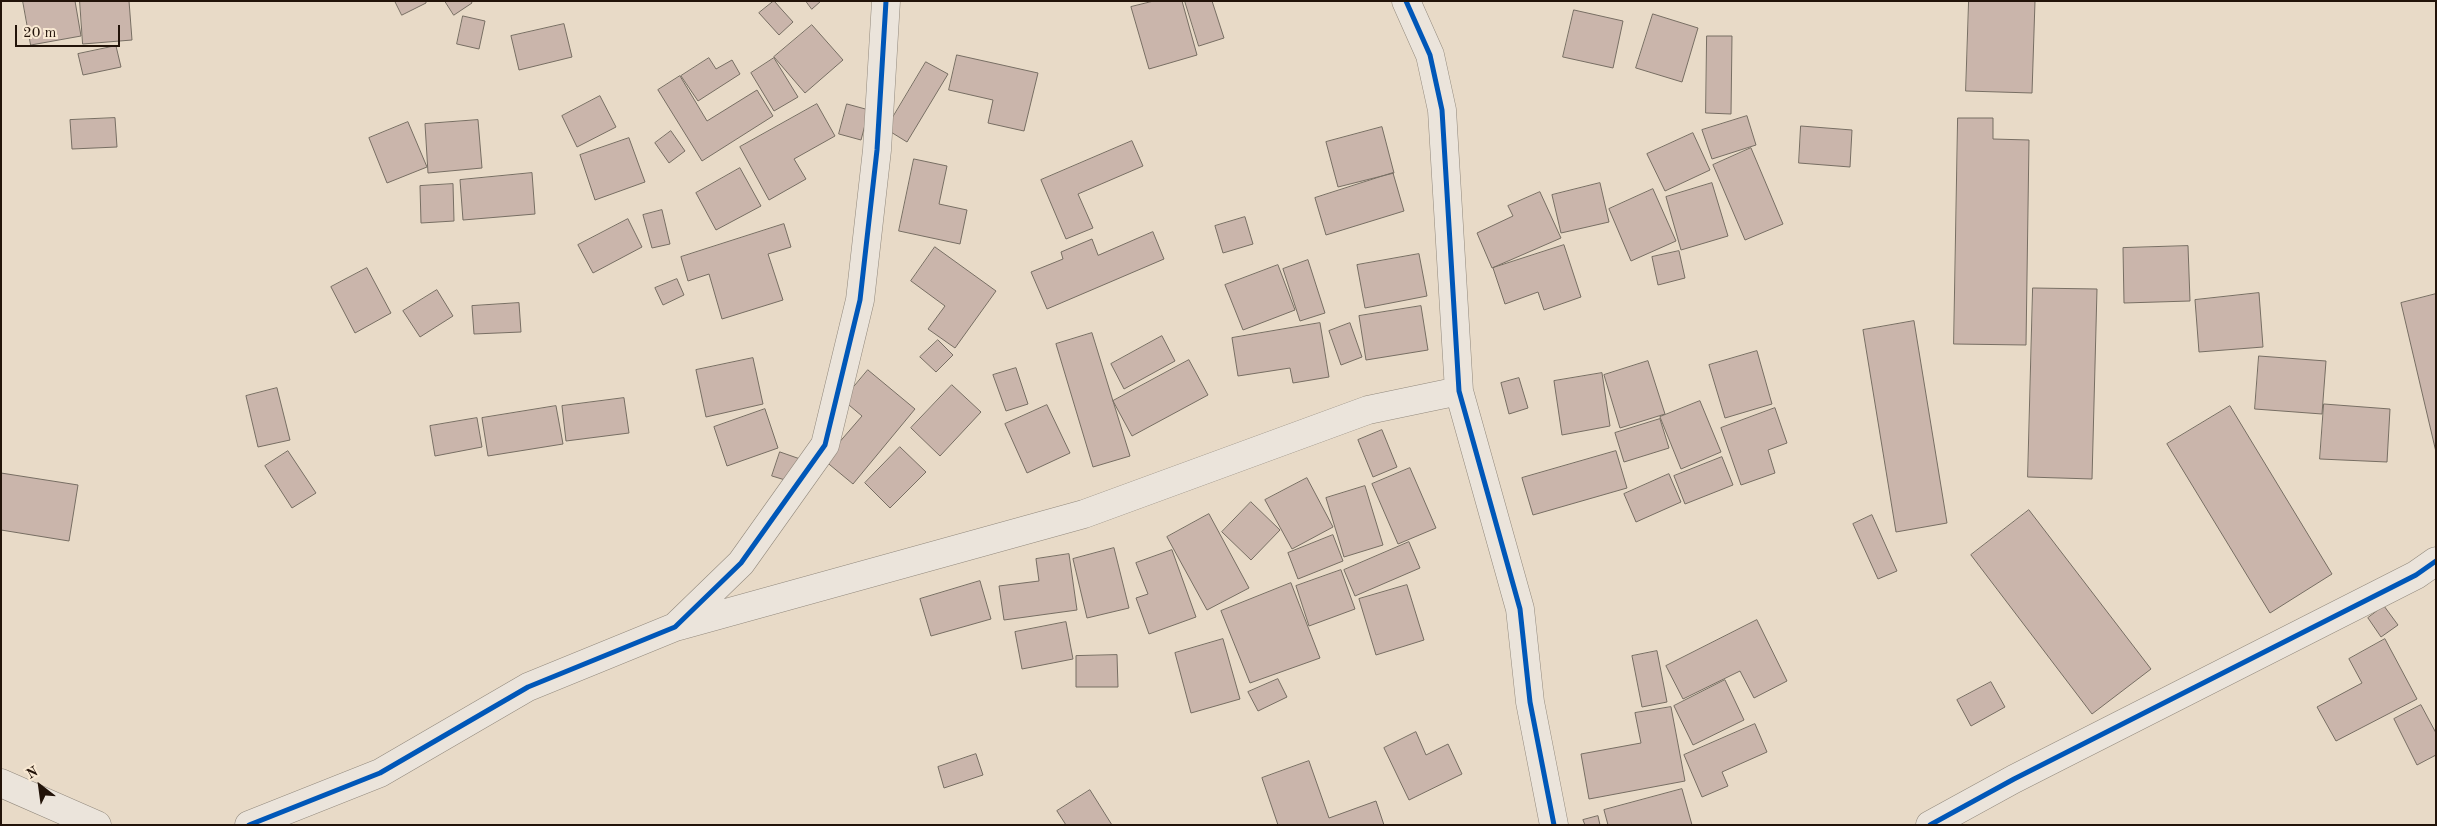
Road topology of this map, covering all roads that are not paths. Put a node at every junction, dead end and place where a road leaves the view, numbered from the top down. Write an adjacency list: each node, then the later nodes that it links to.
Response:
1 (886, 1): 5 (street)
2 (1406, 1): 3 (street)
3 (1459, 391): 5 (street); 9 (street)
4 (2436, 561): 10 (street)
5 (675, 627): 8 (street)
6 (1, 783): 7 (street)
7 (96, 825)
8 (249, 825)
9 (1554, 825)
10 (1930, 825)

